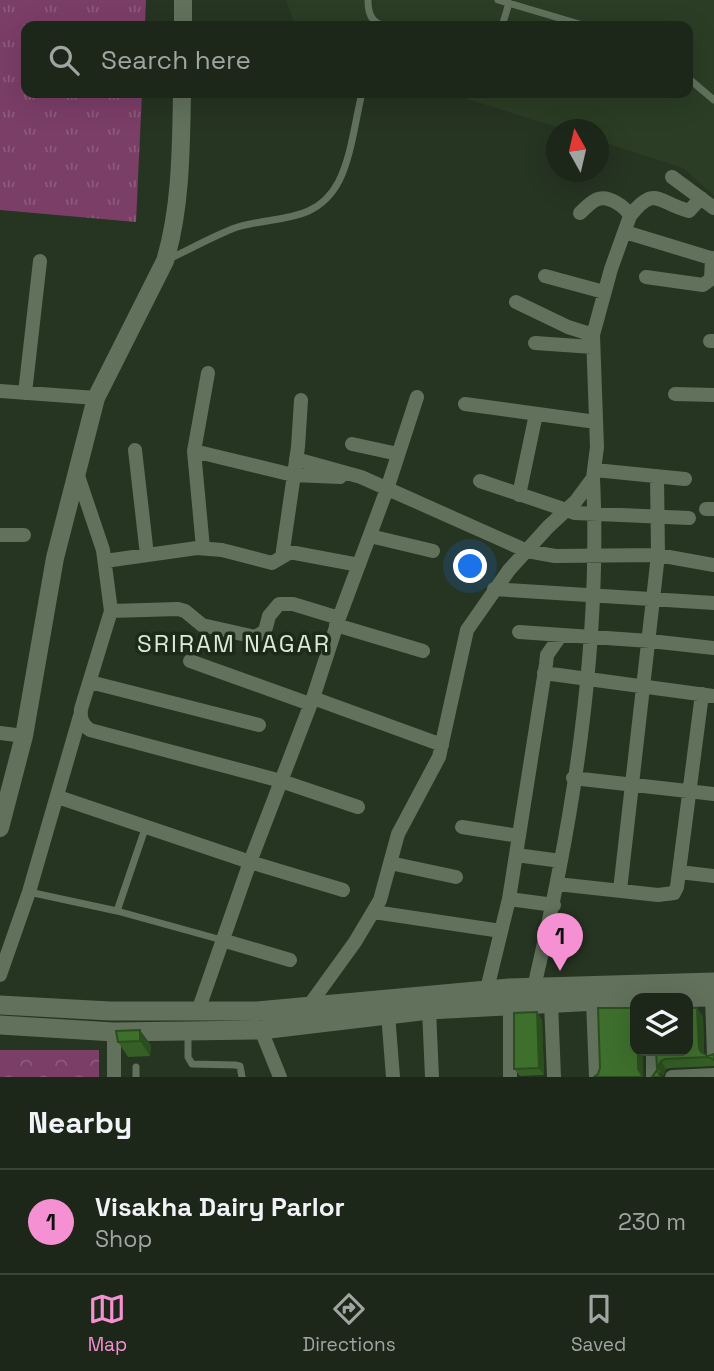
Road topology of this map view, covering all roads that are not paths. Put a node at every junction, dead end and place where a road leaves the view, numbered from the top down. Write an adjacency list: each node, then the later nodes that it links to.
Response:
1 (183, 0): 5 (street)
2 (369, 0): 6 (lane)
3 (498, 0): 4 (lane)
4 (509, 3): 7 (lane); 8 (lane)
5 (183, 21)
6 (374, 21)
7 (504, 21)
8 (569, 21)
9 (693, 82): 12 (lane)
10 (182, 98): 21 (street)
11 (361, 98): 21 (lane)
12 (714, 100)
13 (672, 177): 14 (street)
14 (701, 198): 15 (street); 16 (street)
15 (714, 208)
16 (626, 211): 17 (street); 18 (street)
17 (580, 213)
18 (625, 232): 19 (street); 24 (street)
19 (713, 259): 23 (street)
20 (40, 261): 30 (street)
21 (165, 261): 34 (street)
22 (545, 276): 24 (street)
23 (646, 276)
24 (604, 292): 26 (street)
25 (516, 302): 26 (street)
26 (593, 341): 27 (street); 38 (street)
27 (535, 343)
28 (208, 373): 41 (street)
29 (0, 391): 30 (street)
30 (25, 393): 34 (street)
31 (675, 394): 32 (street)
32 (714, 395)
33 (417, 397): 42 (street)
34 (96, 398): 44 (street)
35 (301, 400): 43 (street)
36 (465, 404): 37 (street)
37 (536, 414): 38 (street); 52 (street)
38 (596, 422): 45 (street)
39 (352, 444): 42 (street)
40 (135, 450): 63 (street)
41 (194, 451): 46 (street); 60 (street)
42 (398, 454): 51 (street)
43 (296, 459): 46 (street); 48 (street)
44 (76, 473): 67 (street); 92 (street)
45 (594, 474): 47 (street); 53 (street); 54 (street)
46 (293, 475): 48 (street); 66 (street)
47 (657, 476): 49 (street); 55 (street)
48 (361, 477): 51 (street)
49 (685, 480)
50 (480, 481): 52 (street)
51 (387, 489): 59 (street); 62 (street)
52 (519, 495): 53 (street)
53 (565, 512): 54 (street); 62 (street)
54 (595, 514): 55 (street); 65 (street)
55 (658, 516): 56 (street); 64 (street)
56 (690, 518)
57 (0, 535): 58 (street)
58 (24, 535)
59 (370, 536): 61 (street); 68 (street)
60 (203, 548): 63 (street); 66 (street)
61 (433, 551)
62 (527, 551): 65 (street); 70 (street)
63 (147, 555): 67 (street)
64 (658, 555): 65 (street); 69 (street); 72 (street)
65 (595, 556): 71 (street)
66 (282, 557): 68 (street)
67 (105, 561): 74 (street)
68 (359, 565): 75 (street)
69 (714, 565)
70 (494, 589): 71 (street); 93 (street)
71 (593, 596): 72 (street); 78 (street)
72 (653, 600): 73 (street); 79 (street)
73 (714, 603)
74 (111, 611): 75 (street); 85 (street)
75 (338, 621): 81 (street); 88 (street)
76 (519, 632): 77 (street)
77 (561, 635): 78 (street); 83 (street)
78 (593, 637): 79 (street); 84 (street)
79 (650, 641): 80 (street); 86 (street)
80 (714, 648)
81 (423, 652)
82 (190, 661): 88 (street)
83 (544, 673): 84 (street); 104 (street)
84 (588, 679): 86 (street); 94 (street)
85 (90, 682): 89 (street); 90 (street)
86 (645, 687): 87 (street); 96 (street)
87 (708, 695): 97 (street)
88 (311, 701): 93 (street); 95 (street)
89 (81, 715): 95 (street); 99 (street)
90 (259, 725)
91 (0, 733): 92 (street)
92 (24, 736): 103 (street)
93 (442, 745): 108 (street)
94 (573, 778): 96 (street); 106 (street)
95 (281, 781): 100 (street); 107 (street)
96 (633, 785): 97 (street); 114 (street)
97 (689, 792): 98 (street); 109 (street)
98 (714, 794)
99 (58, 797): 101 (street); 115 (street)
100 (358, 807)
101 (146, 826): 107 (street); 118 (lane)
102 (463, 827): 104 (street)
103 (0, 828)
104 (519, 836): 105 (street)
105 (516, 855): 106 (street); 116 (street)
106 (561, 861): 112 (street)
107 (250, 862): 113 (street); 121 (street)
108 (390, 863): 111 (street); 119 (street)
109 (679, 872): 110 (street); 114 (street)
110 (714, 876)
111 (456, 877)
112 (557, 884): 114 (street); 117 (street)
113 (342, 890)
114 (620, 890)
115 (29, 892): 118 (lane); 123 (street)
116 (509, 899): 117 (street); 120 (street)
117 (554, 905): 124 (street)
118 (117, 911): 121 (lane)
119 (374, 912): 120 (street); 135 (street)
120 (501, 931): 125 (street)
121 (222, 940): 122 (street); 134 (street)
122 (290, 960)
123 (0, 975)
124 (534, 987): 126 (main road); 128 (main road)
125 (487, 989): 128 (main road); 135 (main road)
126 (713, 992): 127 (main road); 141 (street)
127 (693, 994)
128 (510, 996): 131 (main road); 133 (main road); 151 (street)
129 (630, 999): 130 (main road)
130 (593, 1001): 131 (main road); 153 (street)
131 (551, 1002): 152 (street)
132 (0, 1005): 134 (main road)
133 (429, 1010): 136 (main road); 150 (street)
134 (198, 1011): 135 (main road)
135 (318, 1011): 136 (main road); 138 (main road)
136 (388, 1014): 149 (street)
137 (0, 1025): 140 (main road)
138 (261, 1030): 139 (main road); 148 (street)
139 (188, 1031): 140 (main road); 147 (lane)
140 (114, 1032): 145 (street)
141 (714, 1055)
142 (653, 1056): 154 (street)
143 (136, 1067): 146 (lane)
144 (714, 1075): 155 (street)
145 (114, 1077)
146 (136, 1077)
147 (242, 1077)
148 (280, 1077)
149 (393, 1077)
150 (432, 1077)
151 (510, 1077)
152 (554, 1077)
153 (596, 1077)
154 (653, 1077)
155 (672, 1077)

